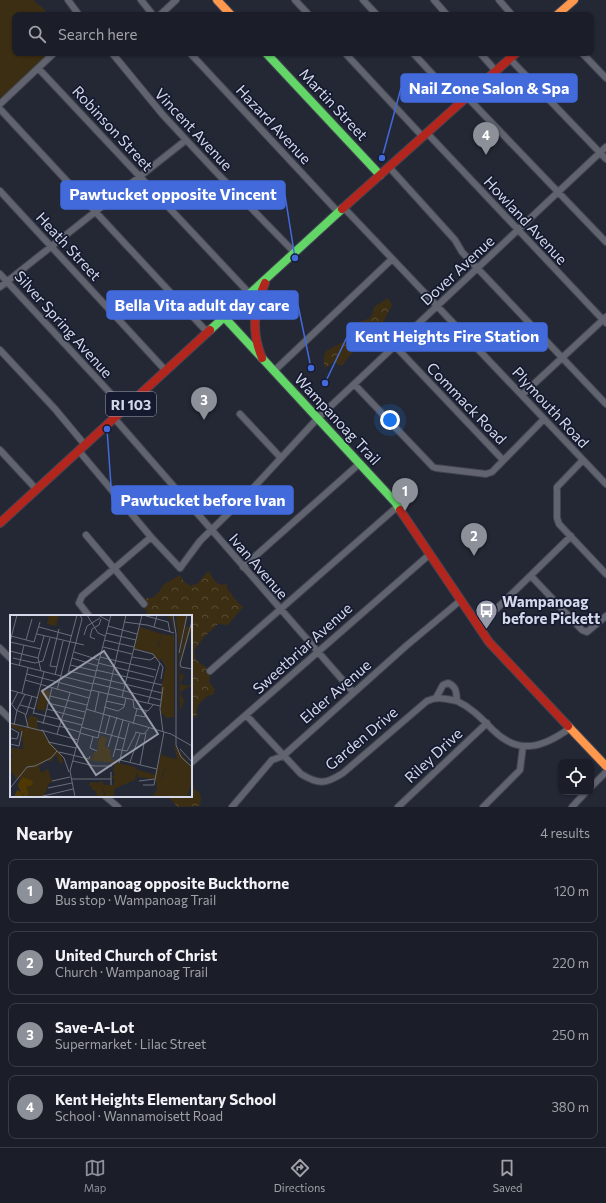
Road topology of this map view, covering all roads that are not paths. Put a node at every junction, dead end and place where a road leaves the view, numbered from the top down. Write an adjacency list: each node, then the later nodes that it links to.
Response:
1 (68, 0): 10 (street)
2 (141, 0): 11 (street)
3 (176, 0): 12 (street)
4 (217, 0): 13 (main road)
5 (295, 0): 14 (street)
6 (363, 0): 15 (street)
7 (434, 0): 16 (street)
8 (499, 0): 17 (street)
9 (574, 0): 18 (main road)
10 (77, 12)
11 (151, 12)
12 (163, 12)
13 (228, 12)
14 (306, 12)
15 (374, 12)
16 (444, 12)
17 (509, 12)
18 (560, 12)
19 (51, 56): 29 (street)
20 (115, 56): 37 (street, Vincent Avenue)
21 (193, 56): 47 (street, Hazard Avenue)
22 (269, 56): 42 (main road, Martin Street)
23 (348, 56): 36 (street, Howland Avenue)
24 (416, 56): 34 (street)
25 (483, 56): 30 (street)
26 (513, 56): 28 (main road, RI 103)
27 (585, 56): 31 (street)
28 (510, 59): 30 (main road, RI 103); 39 (street)
29 (38, 68): 33 (street); 43 (street, Robinson Street)
30 (496, 71): 32 (main road, RI 103)
31 (606, 78)
32 (468, 97): 34 (main road, RI 103); 45 (street)
33 (0, 104)
34 (460, 104): 36 (main road, RI 103)
35 (0, 109): 46 (street)
36 (425, 135): 41 (main road, RI 103); 48 (street, Howland Avenue)
37 (186, 140): 43 (street); 51 (street, Vincent Avenue)
38 (606, 147): 39 (street, Dover Avenue)
39 (600, 153): 40 (street); 45 (street, Dover Avenue)
40 (606, 159)
41 (389, 167): 42 (main road, RI 103); 53 (street)
42 (380, 175): 47 (main road, RI 103)
43 (139, 176): 46 (street); 58 (street, Robinson Street)
44 (0, 191): 50 (street, Heath Street)
45 (559, 192): 48 (street, Dover Avenue); 49 (street)
46 (96, 210): 50 (street); 62 (street)
47 (342, 211): 51 (main road, RI 103); 52 (street, Plymouth Road)
48 (518, 231): 53 (street, Dover Avenue); 61 (street, Howland Avenue)
49 (606, 242)
50 (52, 246): 56 (street); 67 (street, Heath Street)
51 (295, 253): 55 (main road, RI 103)
52 (392, 259): 59 (street, Plymouth Road); 68 (street)
53 (477, 268): 59 (street, Dover Avenue); 66 (street)
54 (0, 274): 56 (street, Silver Spring Avenue)
55 (268, 278): 58 (main road, RI 103); 65 (main road)
56 (7, 281): 57 (street); 72 (street, Silver Spring Avenue)
57 (0, 287)
58 (250, 294): 60 (main road, RI 103)
59 (437, 306): 63 (street, Dover Avenue); 70 (street, Plymouth Road)
60 (225, 318): 62 (main road, RI 103); 65 (main road, Wampanoag Trail)
61 (605, 320): 66 (street)
62 (208, 333): 67 (main road, RI 103)
63 (395, 346): 69 (street, Dover Avenue); 80 (street, Commack Road)
64 (0, 350): 77 (street)
65 (262, 358): 68 (main road, Wampanoag Trail)
66 (562, 359): 70 (street); 71 (street)
67 (166, 371): 72 (main road, RI 103)
68 (274, 371): 75 (main road, Wampanoag Trail)
69 (355, 385): 75 (street, Dover Avenue); 80 (street)
70 (522, 395): 76 (street, Plymouth Road)
71 (606, 404)
72 (125, 409): 74 (main road, RI 103)
73 (240, 414): 79 (street)
74 (115, 419): 77 (main road, RI 103); 87 (street, Ivan Avenue)
75 (317, 419): 79 (street, Dover Avenue); 82 (main road, Wampanoag Trail)
76 (544, 419): 80 (street); 81 (street, Plymouth Road)
77 (82, 448): 84 (main road, RI 103); 90 (street)
78 (0, 450): 84 (street)
79 (281, 458): 87 (street, Dover Avenue)
80 (504, 460)
81 (583, 460): 83 (street, Plymouth Road); 89 (street)
82 (359, 464): 85 (main road, Wampanoag Trail); 92 (street)
83 (606, 484)
84 (37, 490): 86 (main road, RI 103)
85 (398, 506): 91 (main road, Wampanoag Trail); 98 (street)
86 (0, 523)
87 (211, 530): 90 (street, Dover Avenue); 92 (street, Ivan Avenue)
88 (86, 535): 93 (street)
89 (571, 536): 94 (street); 95 (street)
90 (152, 537): 93 (street)
91 (430, 554): 96 (main road, Wampanoag Trail); 103 (street, Sweetbriar Avenue)
92 (243, 566): 98 (street, Ivan Avenue)
93 (115, 568): 97 (street); 99 (street)
94 (606, 574)
95 (531, 576): 100 (street); 101 (street)
96 (461, 600): 101 (main road, Wampanoag Trail); 106 (street, Elder Avenue)
97 (144, 604)
98 (281, 610): 103 (street, Ivan Avenue); 105 (street)
99 (89, 615)
100 (606, 616)
101 (478, 627): 113 (main road, Wampanoag Trail)
102 (0, 648): 104 (street)
103 (317, 651): 106 (street, Ivan Avenue); 110 (street, Sweetbriar Avenue)
104 (10, 658)
105 (210, 671)
106 (353, 692): 115 (street, Elder Avenue)
107 (436, 698): 108 (street); 108 (street, Garden Drive); 115 (street, Garden Drive)
108 (457, 701): 112 (street)
109 (0, 709): 111 (street)
110 (246, 715): 115 (street, Garden Drive); 116 (street, Sweetbriar Avenue)
111 (10, 719)
112 (487, 723): 114 (street); 124 (street, Riley Drive)
113 (570, 728): 114 (street); 117 (main road, Wampanoag Trail)
114 (523, 746): 125 (street)
115 (283, 756): 123 (street, Elder Avenue)
116 (192, 762)
117 (606, 766)
118 (606, 772): 119 (street)
119 (594, 784)
120 (583, 795): 126 (street)
121 (106, 797): 122 (street)
122 (118, 807)
123 (232, 807)
124 (398, 807)
125 (483, 807)
126 (572, 807)

